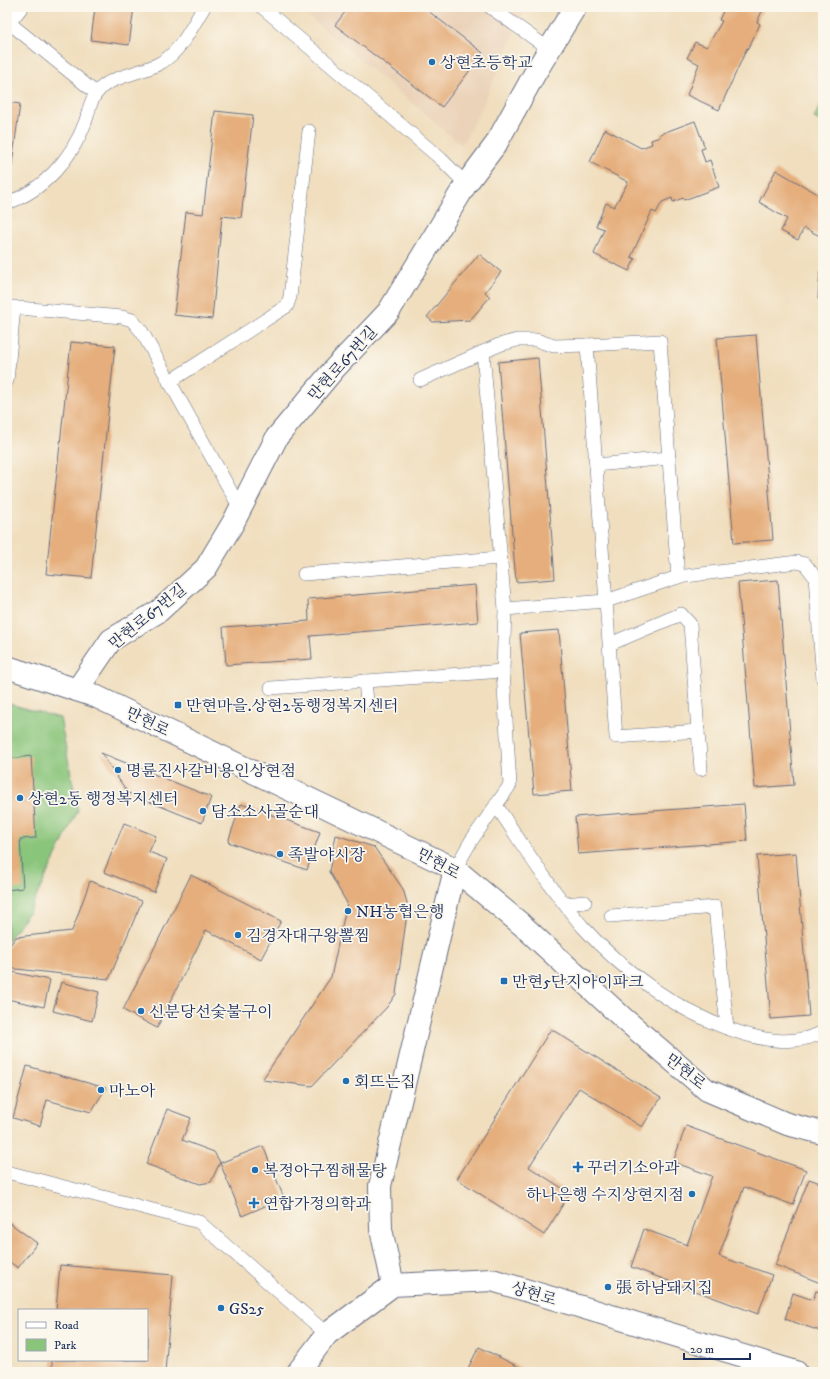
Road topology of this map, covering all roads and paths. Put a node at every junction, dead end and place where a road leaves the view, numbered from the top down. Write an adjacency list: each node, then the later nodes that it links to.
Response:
1 (22, 7): 6 (lane)
2 (204, 7): 8 (lane)
3 (262, 7): 10 (lane)
4 (490, 7): 7 (lane)
5 (575, 7): 7 (street, 만현로67번길)
6 (8, 22): 8 (lane)
7 (549, 49): 10 (street, 만현로67번길)
8 (96, 93): 11 (lane)
9 (309, 131): 18 (lane)
10 (466, 184): 21 (street, 만현로67번길)
11 (7, 204)
12 (10, 307): 14 (lane); 18 (lane)
13 (587, 345): 15 (lane); 19 (lane); 20 (lane)
14 (9, 347): 17 (lane)
15 (483, 352): 16 (lane); 22 (lane)
16 (420, 380)
17 (7, 381)
18 (169, 382): 21 (lane)
19 (669, 458): 20 (lane); 24 (lane)
20 (596, 465): 25 (lane)
21 (240, 508): 33 (street, 만현로67번길)
22 (499, 558): 23 (lane); 26 (lane)
23 (304, 574)
24 (678, 577): 25 (lane); 30 (lane)
25 (606, 600): 26 (lane); 27 (lane)
26 (505, 609): 29 (lane)
27 (610, 644): 35 (lane); 35 (lane)
28 (7, 667): 33 (street, 만현로)
29 (503, 671): 31 (lane); 37 (lane)
30 (823, 679)
31 (366, 681): 32 (lane); 34 (lane)
32 (271, 688)
33 (78, 690): 38 (street, 만현로)
34 (367, 702)
35 (698, 731): 36 (lane)
36 (701, 769)
37 (496, 805): 38 (lane); 40 (lane)
38 (455, 869): 44 (street, 만현로); 46 (street)
39 (585, 902): 40 (lane)
40 (565, 904): 42 (lane)
41 (611, 916): 42 (lane)
42 (727, 1028): 43 (lane)
43 (823, 1032)
44 (823, 1133)
45 (7, 1172): 47 (lane)
46 (393, 1285): 47 (street); 49 (street, 상현로)
47 (327, 1334): 48 (street)
48 (298, 1372)
49 (796, 1372)

